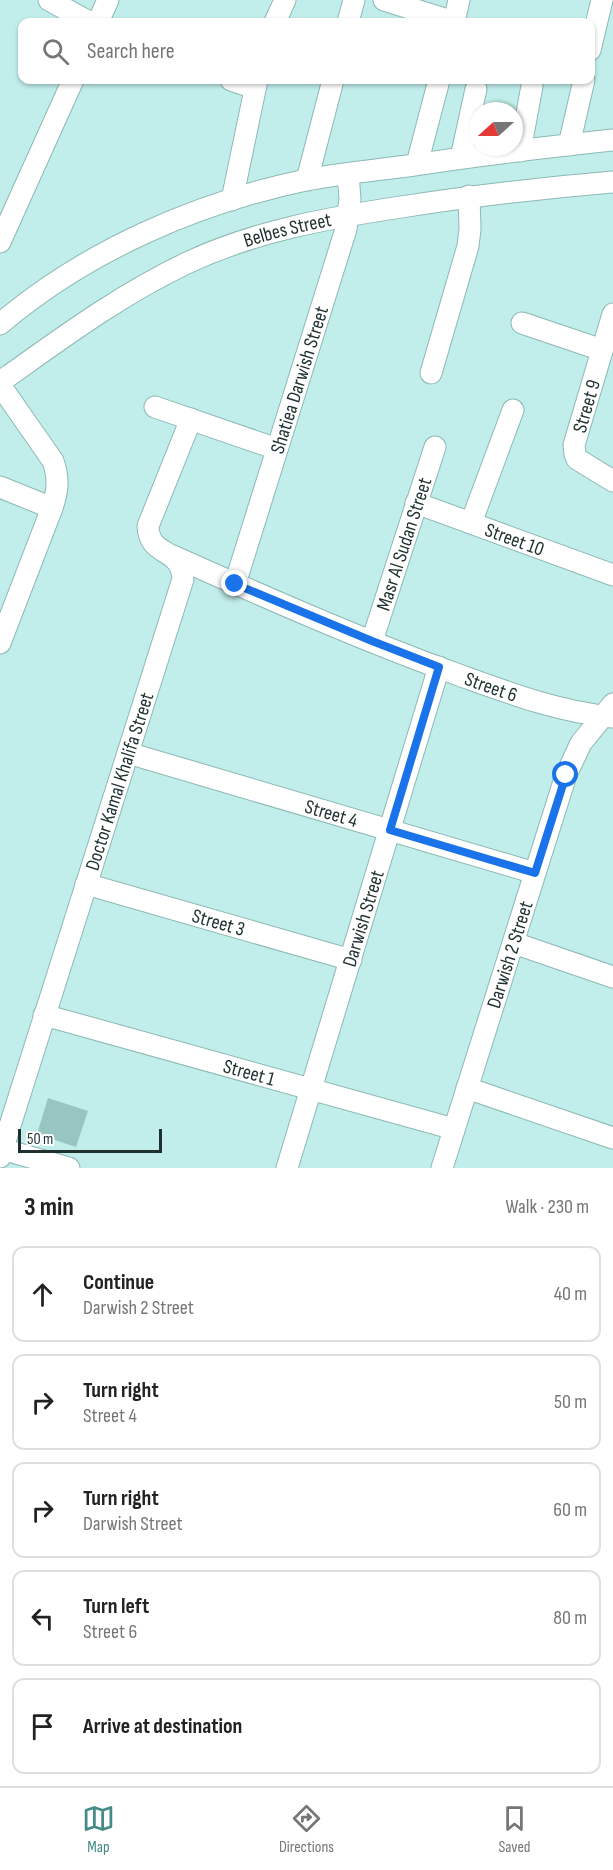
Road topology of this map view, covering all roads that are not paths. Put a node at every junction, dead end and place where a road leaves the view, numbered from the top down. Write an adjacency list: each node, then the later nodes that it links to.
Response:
1 (49, 0): 8 (street)
2 (108, 0): 9 (street)
3 (285, 0): 10 (street)
4 (354, 0): 11 (street)
5 (384, 0): 12 (street)
6 (459, 0): 13 (street)
7 (602, 0): 14 (street)
8 (82, 18)
9 (100, 18)
10 (277, 18)
11 (349, 18)
12 (441, 18)
13 (455, 18)
14 (595, 32)
15 (71, 84): 35 (street)
16 (256, 84): 33 (street)
17 (332, 84): 30 (street)
18 (438, 84): 28 (street)
19 (583, 84): 24 (street)
20 (532, 86): 22 (street)
21 (476, 89): 27 (street)
22 (523, 135)
23 (613, 140): 24 (street)
24 (569, 145): 25 (street)
25 (523, 151)
26 (478, 156): 27 (street)
27 (461, 158): 28 (street)
28 (417, 164): 29 (street)
29 (348, 174): 30 (street); 34 (street, Shatiea Darwish Street)
30 (307, 180): 33 (street)
31 (613, 182): 32 (street, Belbes Street)
32 (469, 196): 34 (street, Belbes Street); 40 (street)
33 (232, 200): 38 (street)
34 (349, 214): 41 (street, Belbes Street); 46 (street, Shatiea Darwish Street)
35 (0, 242)
36 (613, 314): 39 (street, Street 9)
37 (522, 323): 39 (street)
38 (0, 324)
39 (602, 350): 47 (street, Street 9)
40 (430, 374)
41 (0, 384): 50 (street)
42 (155, 407): 44 (street)
43 (513, 410): 51 (street)
44 (191, 419): 46 (street); 52 (street)
45 (435, 447): 49 (street, Masr Al Sudan Street)
46 (277, 449): 54 (street, Shatiea Darwish Street)
47 (613, 481)
48 (0, 487): 50 (street)
49 (416, 503): 51 (street, Street 10); 55 (street, Masr Al Sudan Street)
50 (52, 508): 56 (street)
51 (471, 523): 53 (street, Street 10)
52 (173, 556): 54 (street, Street 6); 59 (street, Doctor Kamal Khalifa Street)
53 (613, 574)
54 (235, 584): 55 (street, Street 6)
55 (372, 641): 57 (street, Street 6)
56 (0, 643)
57 (439, 667): 58 (street, Street 6); 60 (street, Darwish Street)
58 (610, 712): 61 (street, Darwish 2 Street)
59 (128, 753): 60 (street, Street 4); 62 (street, Doctor Kamal Khalifa Street)
60 (390, 830): 61 (street, Street 4); 64 (street, Darwish Street)
61 (535, 873): 63 (street, Darwish 2 Street)
62 (86, 884): 64 (street, Street 3); 66 (street, Doctor Kamal Khalifa Street)
63 (514, 943): 65 (street); 67 (street, Darwish 2 Street)
64 (351, 960): 68 (street, Darwish Street)
65 (613, 977)
66 (44, 1015): 68 (street, Street 1); 71 (street, Doctor Kamal Khalifa Street)
67 (467, 1088): 69 (street, Darwish 2 Street); 70 (street)
68 (311, 1090): 69 (street, Street 1); 73 (street, Darwish Street)
69 (454, 1129): 74 (street, Darwish 2 Street)
70 (613, 1138)
71 (1, 1153): 72 (street)
72 (69, 1168)
73 (287, 1168)
74 (442, 1168)

